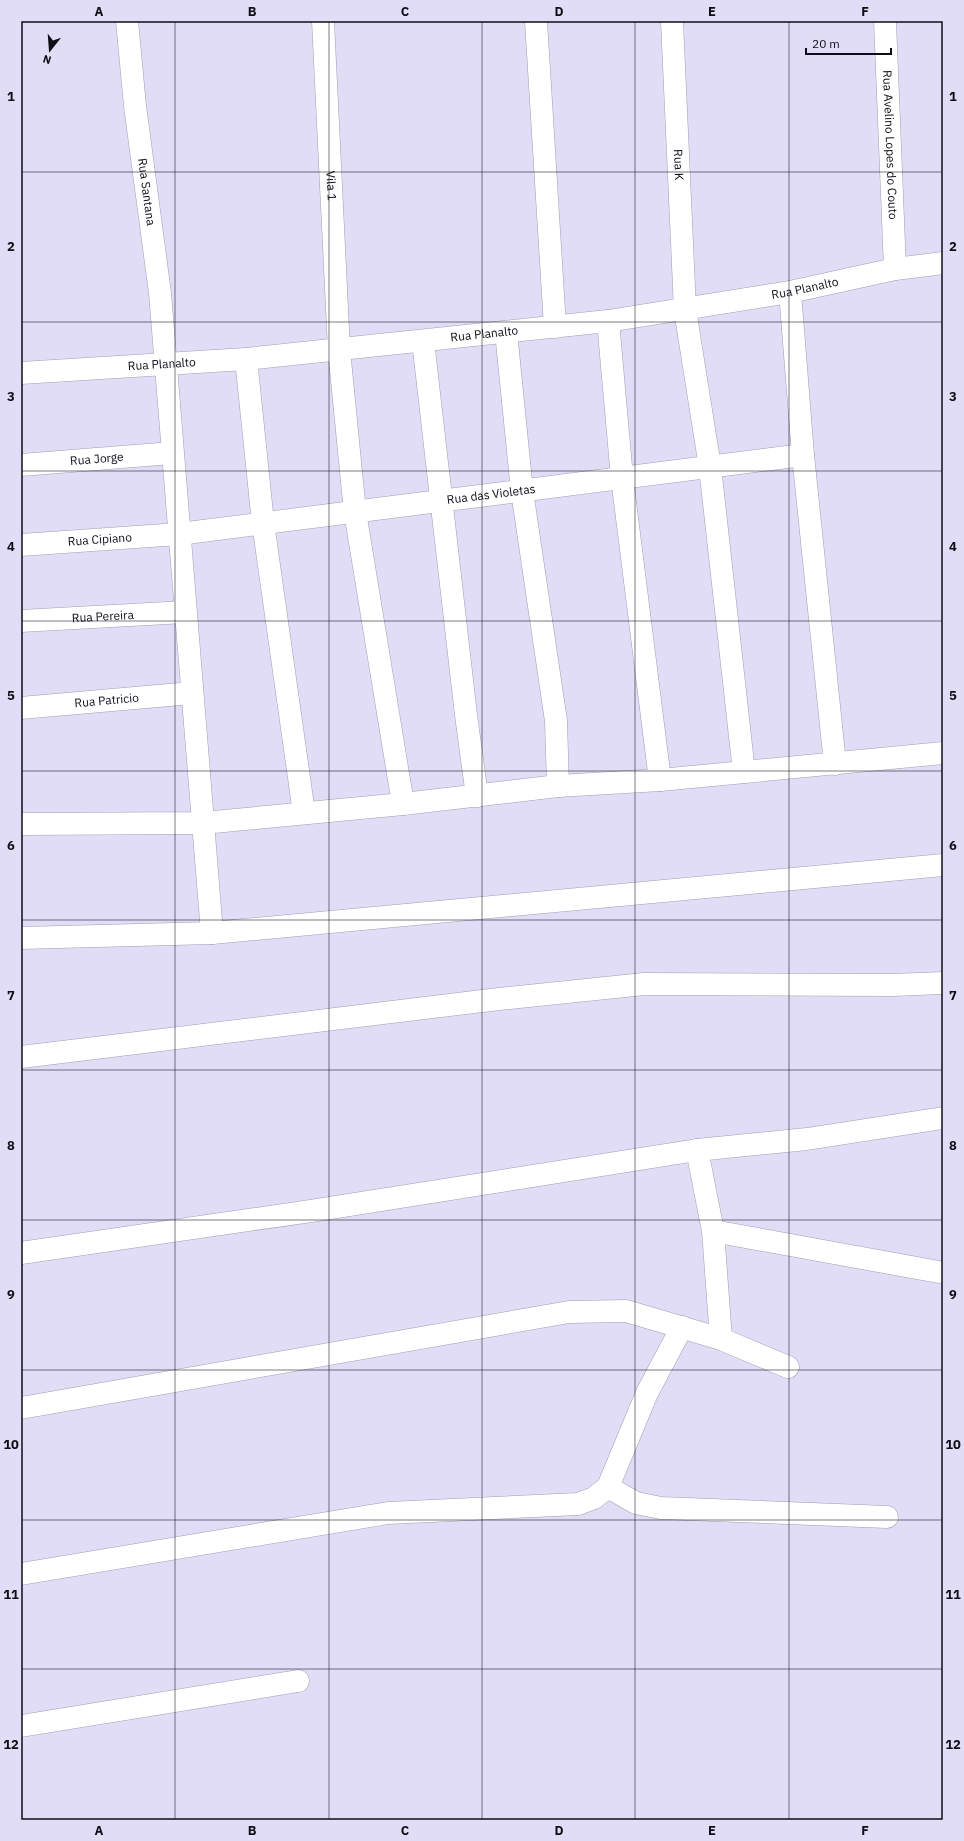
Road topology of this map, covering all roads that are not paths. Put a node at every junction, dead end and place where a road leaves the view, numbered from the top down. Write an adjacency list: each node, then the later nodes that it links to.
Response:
1 (127, 21): 16 (street, Rua Santana)
2 (323, 21): 14 (street, Vila 1)
3 (536, 21): 11 (street)
4 (672, 21): 9 (street, Rua K)
5 (885, 21): 7 (street, Rua Avelino Lopes do Couto)
6 (943, 263): 7 (street, Rua Planalto)
7 (895, 269): 8 (street, Rua Planalto)
8 (790, 292): 9 (street, Rua Planalto); 19 (street)
9 (685, 310): 10 (street, Rua Planalto); 21 (street, Rua K)
10 (608, 321): 11 (street, Rua Planalto); 22 (street)
11 (555, 327): 12 (street, Rua Planalto)
12 (506, 332): 13 (street, Rua Planalto); 23 (street)
13 (423, 341): 14 (street, Rua Planalto); 24 (street)
14 (339, 350): 15 (street, Rua Planalto); 25 (street, Vila 1)
15 (246, 360): 16 (street, Rua Planalto); 26 (street)
16 (165, 364): 17 (street, Rua Planalto); 18 (street, Rua Santana)
17 (21, 373)
18 (172, 453): 20 (street, Rua Jorge); 27 (street, Rua Santana)
19 (804, 455): 21 (street, Rua das Violetas); 34 (street)
20 (21, 465)
21 (710, 467): 22 (street, Rua das Violetas); 35 (street, Rua K)
22 (622, 478): 23 (street, Rua das Violetas); 36 (street)
23 (522, 491): 24 (street, Rua das Violetas); 37 (street)
24 (442, 501): 25 (street, Rua das Violetas); 38 (street)
25 (355, 512): 26 (street, Rua das Violetas); 39 (street, Vila 1)
26 (263, 523): 27 (street, Rua das Violetas); 40 (street)
27 (179, 534): 28 (street, Rua Cipiano); 29 (street, Rua Santana)
28 (21, 545)
29 (185, 612): 30 (street, Rua Pereira); 31 (street, Rua Santana)
30 (21, 622)
31 (192, 693): 32 (street, Rua Patricio); 41 (street, Rua Santana)
32 (21, 708)
33 (943, 753): 34 (street)
34 (835, 764): 35 (street)
35 (744, 772): 36 (street)
36 (660, 780): 37 (street)
37 (558, 786): 38 (street)
38 (477, 796): 39 (street)
39 (402, 804): 40 (street)
40 (304, 813): 41 (street)
41 (203, 823): 42 (street); 44 (street, Rua Santana)
42 (21, 824)
43 (943, 865): 44 (street)
44 (212, 933): 45 (street)
45 (21, 938)
46 (943, 983): 47 (street)
47 (21, 1057)
48 (943, 1118): 49 (street)
49 (697, 1150): 50 (street); 51 (street)
50 (713, 1231): 52 (street); 54 (street)
51 (21, 1253)
52 (939, 1272)
53 (682, 1327): 54 (street); 56 (street); 57 (street)
54 (722, 1339): 55 (street)
55 (788, 1367)
56 (21, 1408)
57 (608, 1487): 58 (street); 59 (street)
58 (887, 1517)
59 (21, 1574)
60 (298, 1681): 61 (street)
61 (21, 1726)

